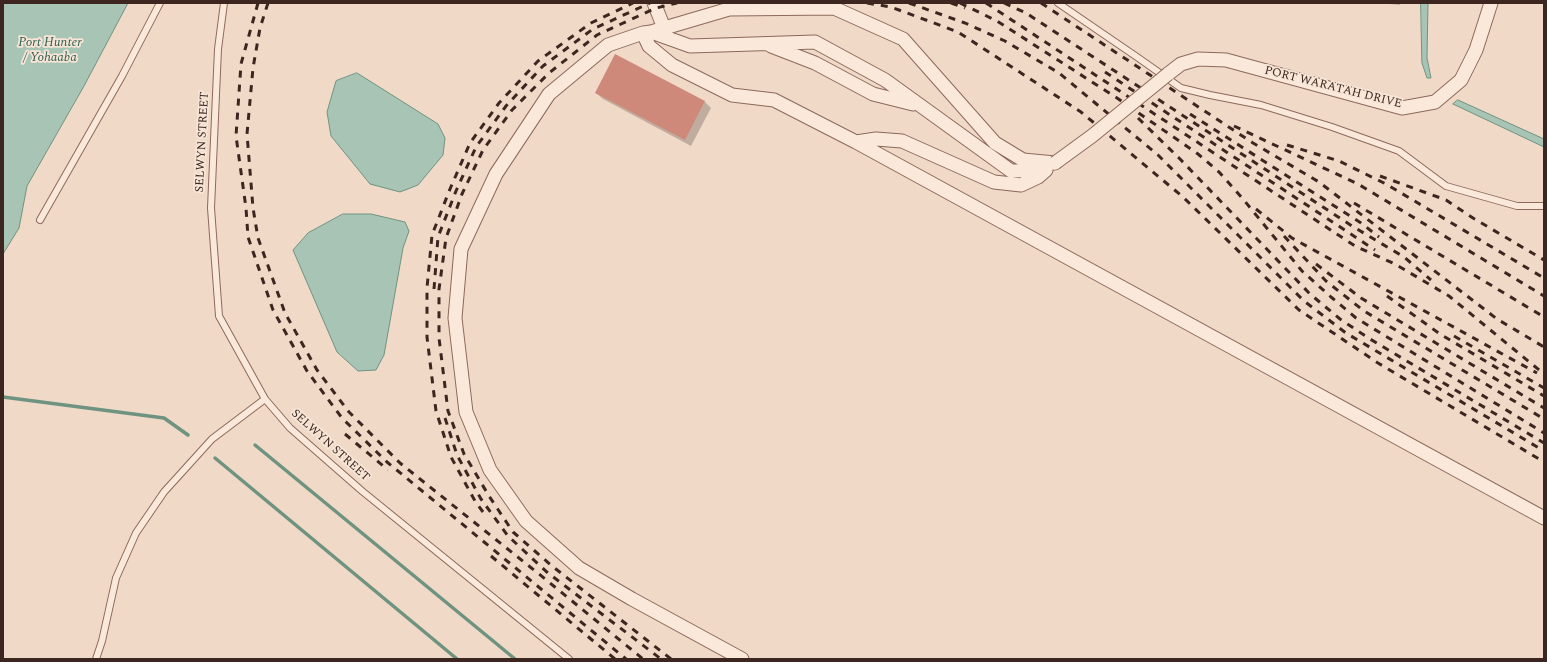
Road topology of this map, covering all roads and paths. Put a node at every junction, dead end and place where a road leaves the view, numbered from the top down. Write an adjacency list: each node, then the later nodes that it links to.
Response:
1 (160, 3): 13 (lane)
2 (224, 3): 14 (lane, SELWYN STREET)
3 (654, 3): 6 (street)
4 (1058, 3): 12 (lane)
5 (1491, 3): 11 (street, PORT WARATAH DRIVE, bridge)
6 (664, 28): 7 (street); 11 (street)
7 (647, 32): 8 (street); 10 (street); 18 (street)
8 (764, 44): 9 (street); 9 (street)
9 (921, 106): 11 (street)
10 (856, 142): 11 (street, PORT WARATAH DRIVE); 15 (street)
11 (1050, 167)
12 (1544, 206)
13 (40, 220)
14 (265, 399): 16 (lane); 17 (lane, SELWYN STREET)
15 (1544, 518)
16 (96, 659)
17 (569, 659)
18 (742, 659)

